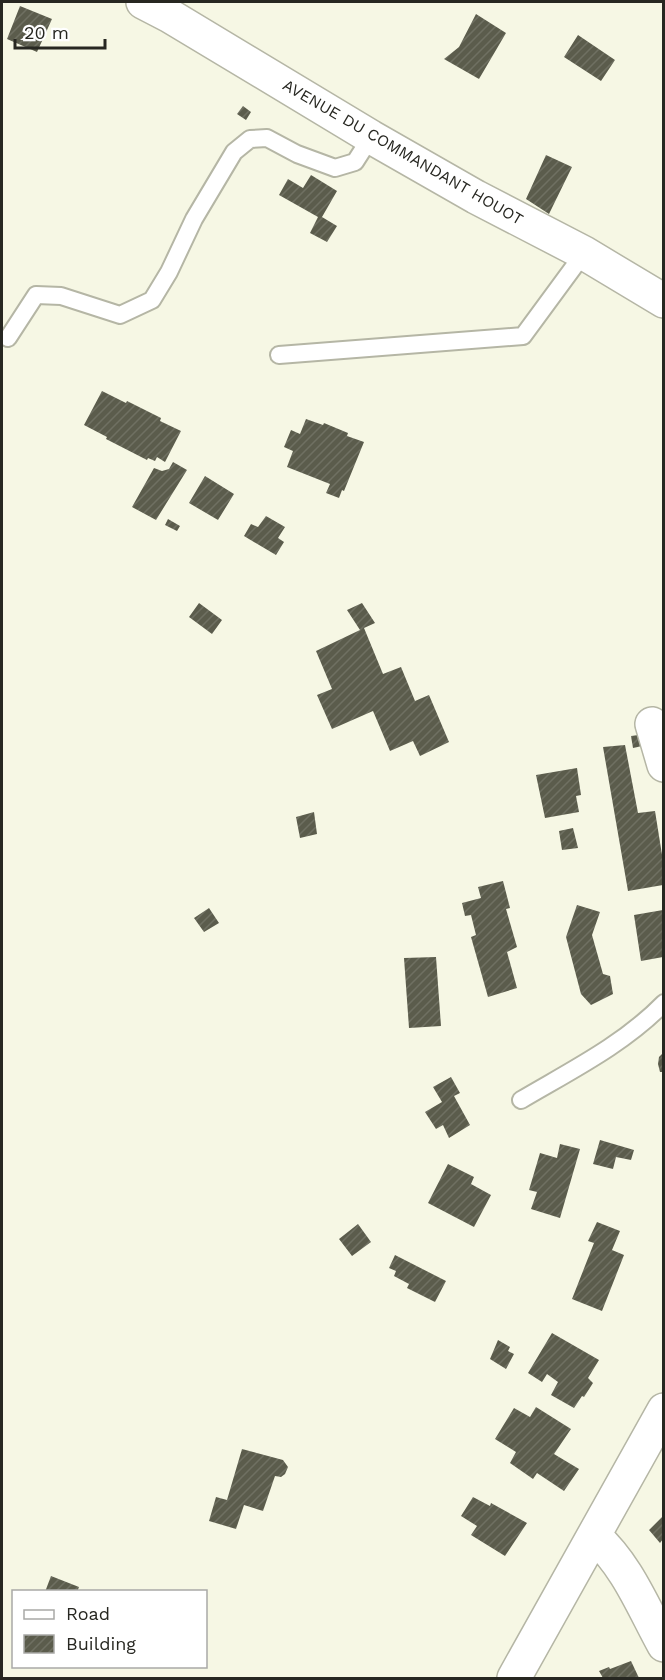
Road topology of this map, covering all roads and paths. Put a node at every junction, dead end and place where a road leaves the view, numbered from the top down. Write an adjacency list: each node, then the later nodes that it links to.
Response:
1 (143, 2): 2 (main road, AVENUE DU COMMANDANT HOUOT)
2 (371, 137): 3 (main road, AVENUE DU COMMANDANT HOUOT); 5 (lane)
3 (584, 253): 4 (main road, AVENUE DU COMMANDANT HOUOT); 6 (lane)
4 (663, 301)
5 (8, 338)
6 (279, 355)
7 (652, 724): 8 (main road)
8 (663, 765)
9 (663, 1003): 10 (lane)
10 (521, 1101)
11 (663, 1410): 12 (main road)
12 (594, 1536): 13 (main road); 14 (main road)
13 (663, 1645)
14 (514, 1678)

